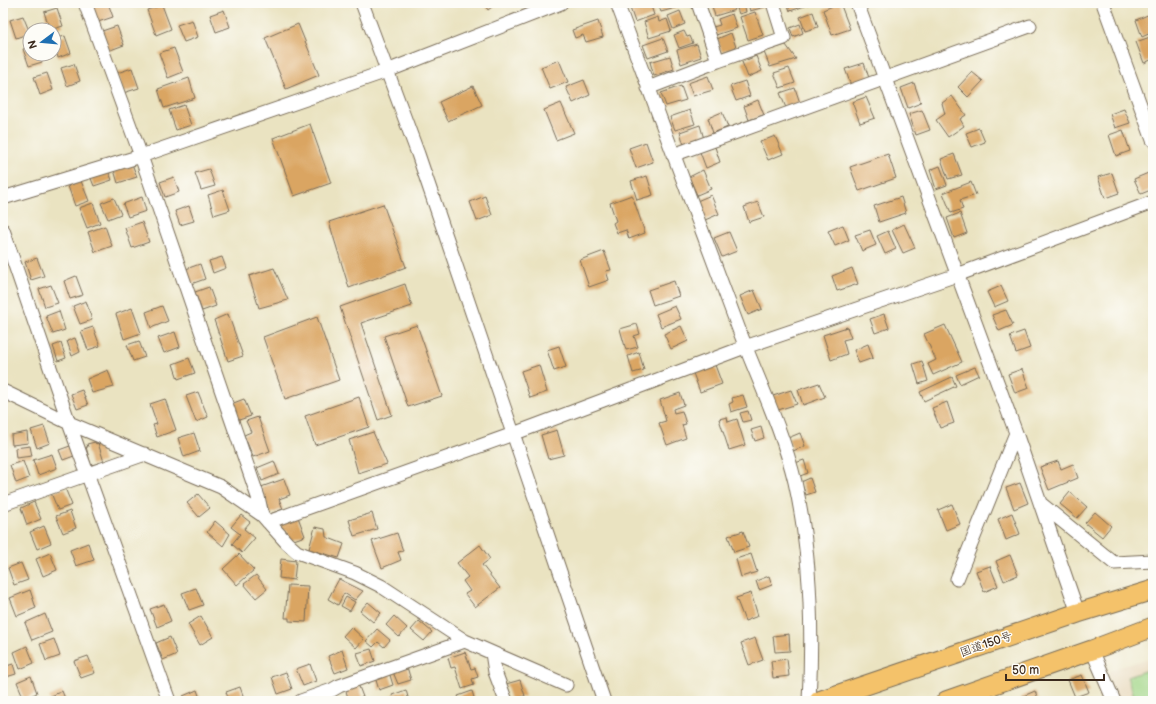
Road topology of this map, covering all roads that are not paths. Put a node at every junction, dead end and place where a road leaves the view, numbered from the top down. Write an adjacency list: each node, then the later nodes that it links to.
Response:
1 (85, 3): 16 (street)
2 (362, 3): 11 (street)
3 (561, 3): 11 (street)
4 (617, 3): 13 (street)
5 (698, 3): 10 (street)
6 (773, 3): 10 (street)
7 (857, 3): 12 (street)
8 (1103, 3): 14 (street)
9 (1030, 26): 12 (street)
10 (718, 61): 13 (street)
11 (387, 71): 16 (street); 25 (street)
12 (884, 79): 15 (street); 20 (street)
13 (648, 88): 15 (street)
14 (1153, 140)
15 (673, 155): 21 (street)
16 (141, 156): 17 (street); 30 (street)
17 (3, 198)
18 (1153, 202): 20 (street)
19 (3, 230): 23 (street)
20 (958, 275): 21 (street); 24 (street)
21 (745, 347): 25 (street); 45 (street)
22 (3, 391): 23 (street)
23 (69, 423): 26 (street); 27 (street)
24 (1016, 433): 28 (street); 32 (street)
25 (513, 434): 30 (street); 44 (street)
26 (145, 454): 27 (street); 30 (street)
27 (88, 475): 29 (street); 41 (street)
28 (1040, 503): 31 (street); 34 (street)
29 (3, 504)
30 (265, 518): 36 (street)
31 (1153, 561)
32 (957, 579)
33 (1153, 590): 34 (highway, 国道150号)
34 (1078, 613): 46 (highway, 国道150号)
35 (1153, 627): 37 (highway)
36 (465, 641): 38 (street); 40 (street)
37 (1092, 650): 47 (highway); 48 (street)
38 (492, 653): 39 (street); 43 (street)
39 (566, 685)
40 (334, 696): 42 (street)
41 (169, 701)
42 (301, 701)
43 (506, 701)
44 (604, 701)
45 (809, 701)
46 (819, 701)
47 (946, 701)
48 (1114, 701)

